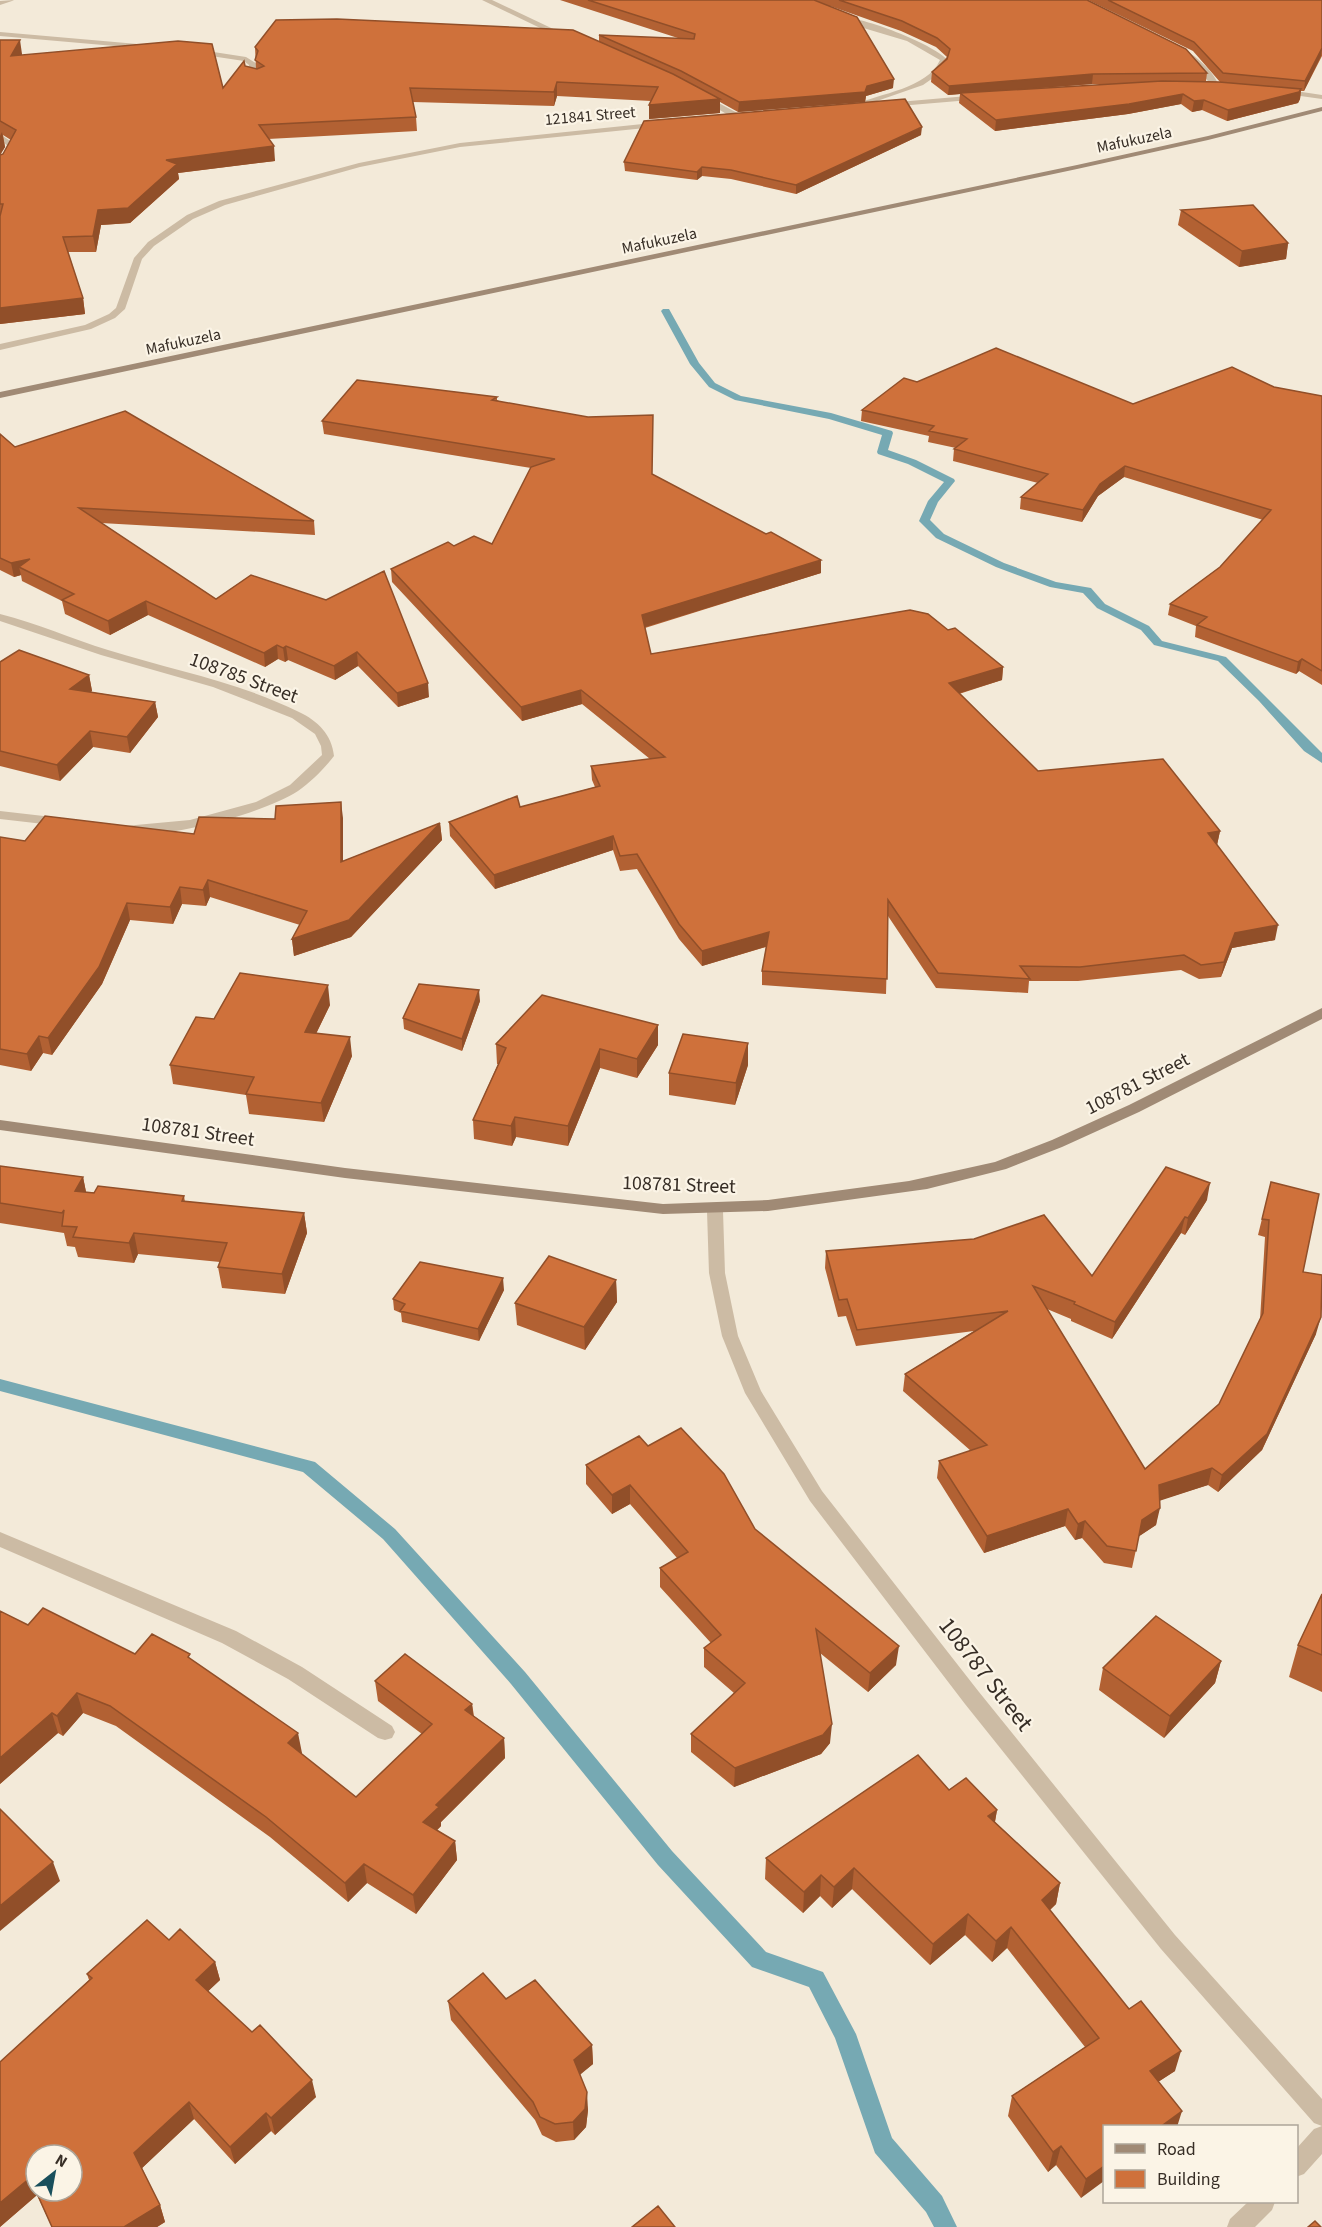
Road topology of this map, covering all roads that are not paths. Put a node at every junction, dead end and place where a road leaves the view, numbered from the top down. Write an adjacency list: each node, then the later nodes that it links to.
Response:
1 (10, 0): 3 (street)
2 (486, 0): 6 (street)
3 (0, 3)
4 (830, 14): 16 (street)
5 (0, 34): 8 (street)
6 (568, 38)
7 (1163, 43): 11 (street)
8 (154, 47)
9 (187, 51): 10 (street)
10 (258, 79)
11 (1201, 87)
12 (1273, 90): 15 (street)
13 (694, 92): 20 (street)
14 (992, 96): 16 (street)
15 (1322, 97)
16 (856, 107): 17 (street)
17 (845, 108)
18 (1322, 109): 26 (main road, Mafukuzela)
19 (750, 116): 20 (street)
20 (738, 117): 21 (street)
21 (716, 119)
22 (671, 123): 25 (street, 121841 Street)
23 (0, 136): 24 (street)
24 (0, 168)
25 (0, 347)
26 (0, 395)
27 (0, 617): 30 (street, 108785 Street)
28 (0, 815): 29 (street)
29 (80, 824)
30 (114, 827)
31 (1322, 1013): 33 (main road, 108781 Street)
32 (0, 1125): 33 (main road, 108781 Street)
33 (715, 1211): 36 (street, 108787 Street)
34 (0, 1539): 35 (street)
35 (385, 1732)
36 (1322, 2115)
37 (1322, 2137): 38 (street)
38 (1298, 2164)
39 (1263, 2203): 40 (street)
40 (1238, 2227)

